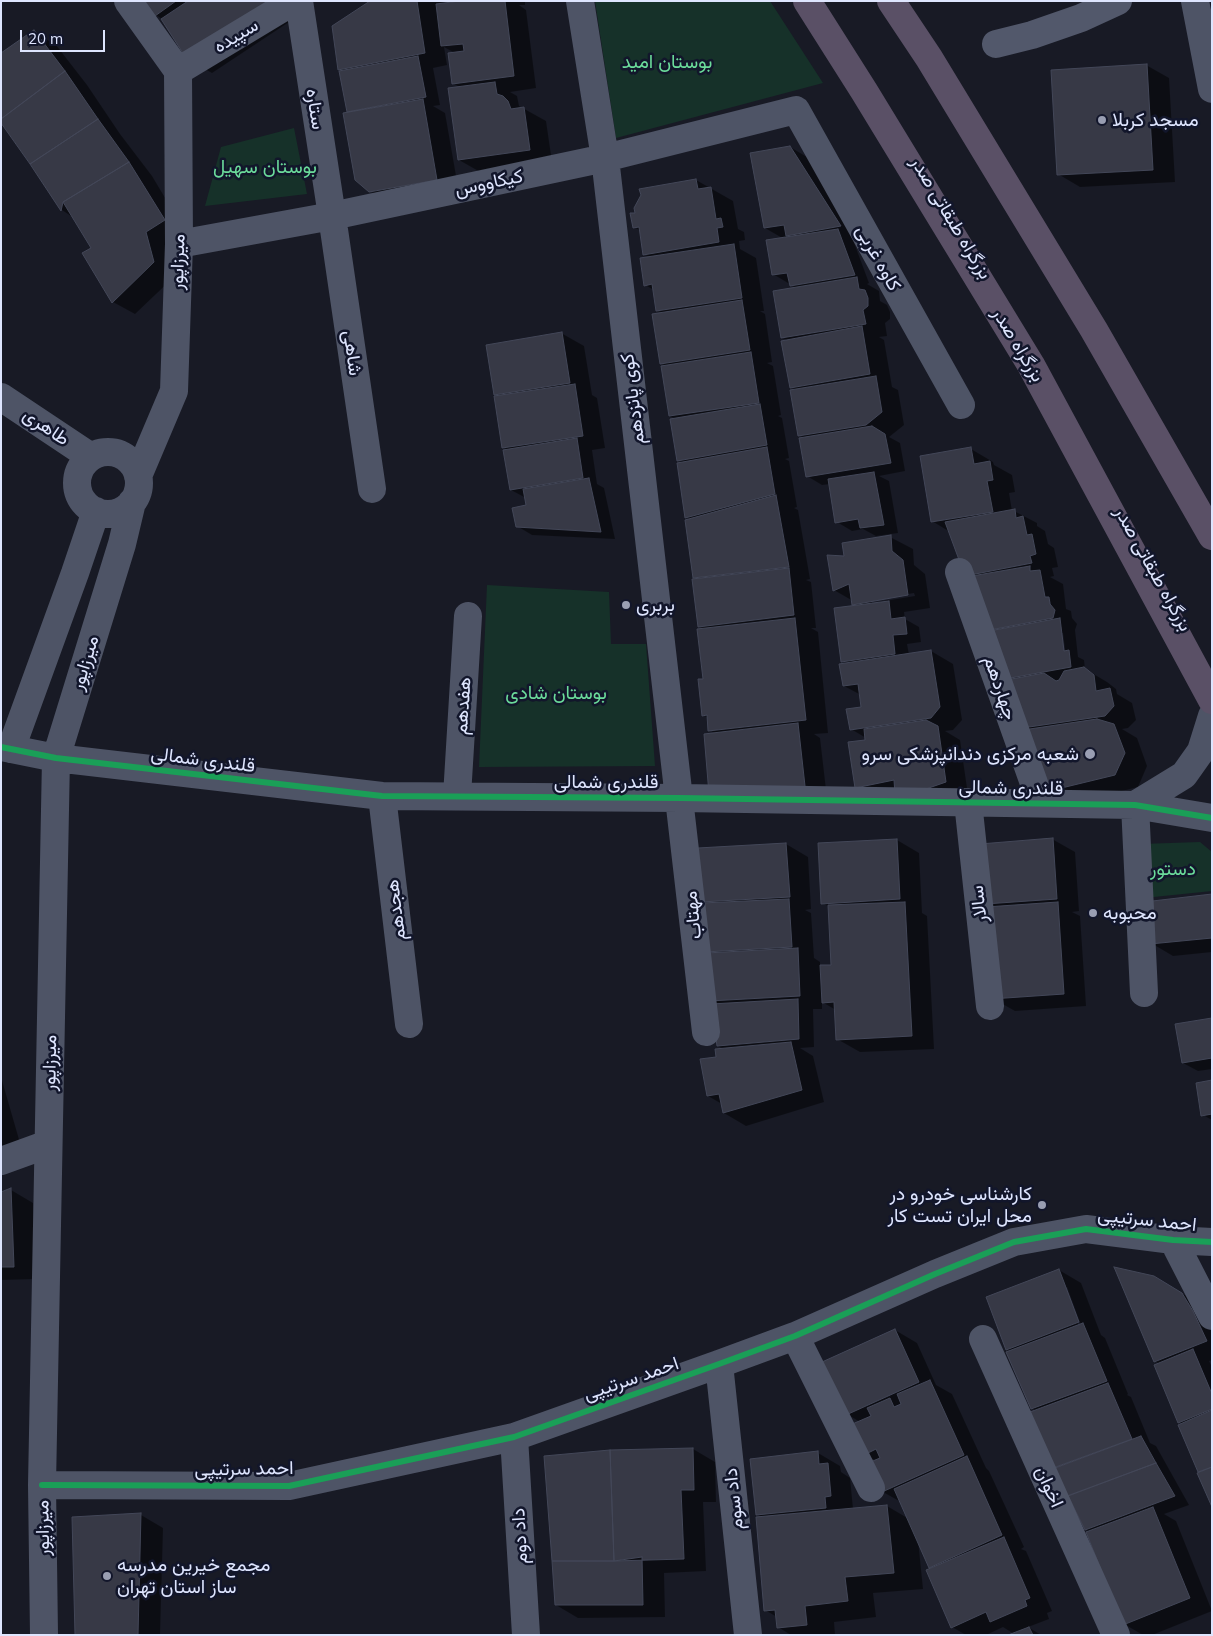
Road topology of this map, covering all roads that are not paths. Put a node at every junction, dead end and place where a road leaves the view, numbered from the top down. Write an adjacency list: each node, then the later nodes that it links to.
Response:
1 (128, 1): 12 (street)
2 (294, 1): 12 (street, سپیده)
3 (299, 1): 16 (street, ستاره)
4 (580, 1): 15 (street, کوی پانزدهم)
5 (807, 1): 30 (highway, بزرگراه صدر)
6 (817, 1): 29 (highway, بزرگراه طبقاتی صدر)
7 (891, 1): 26 (highway)
8 (901, 1): 25 (highway)
9 (1118, 1): 11 (street)
10 (1195, 1): 13 (street)
11 (996, 44)
12 (178, 71): 17 (street, میرزاپور)
13 (1212, 89)
14 (796, 110): 15 (street, کیکاووس); 19 (street, کاوه غربی)
15 (605, 158): 16 (street, کیکاووس); 36 (street, کوی پانزدهم)
16 (332, 216): 17 (street, کیکاووس); 22 (street, شاهی)
17 (179, 244): 21 (street, میرزاپور)
18 (1, 397): 20 (street, طاهری)
19 (961, 405)
20 (91, 457): 21 (street); 24 (street)
21 (138, 476): 23 (street)
22 (372, 489)
23 (132, 502): 24 (street); 33 (street, میرزاپور)
24 (96, 511): 32 (street, میرزاپور)
25 (1212, 524)
26 (1212, 536)
27 (960, 572): 38 (street, چهاردهم)
28 (468, 616): 35 (street, هفدهم)
29 (1212, 674)
30 (1212, 700)
31 (1212, 716): 39 (street)
32 (6, 748): 33 (street, قلندری شمالی)
33 (56, 758): 34 (street, قلندری شمالی); 45 (street, میرزاپور)
34 (382, 796): 35 (street, قلندری شمالی); 43 (street, هجدهم)
35 (457, 796): 36 (street, قلندری شمالی)
36 (680, 798): 37 (street, قلندری شمالی); 44 (street, مهتاب)
37 (968, 802): 38 (street, قلندری شمالی); 42 (street, سالار)
38 (1041, 803): 39 (street, قلندری شمالی)
39 (1135, 804): 40 (street, قلندری شمالی); 41 (street)
40 (1212, 818)
41 (1144, 993)
42 (990, 1006)
43 (409, 1024)
44 (706, 1032)
45 (48, 1144): 46 (street); 54 (street, میرزاپور)
46 (1, 1161)
47 (1173, 1240): 48 (street, احمد سرتیپی); 49 (street); 50 (street, احمد سرتیپی)
48 (1212, 1242)
49 (1212, 1316)
50 (794, 1336): 52 (street, احمد سرتیپی); 55 (street)
51 (983, 1339): 59 (street, اخوان)
52 (719, 1364): 53 (street, احمد سرتیپی); 58 (street, داد سوم)
53 (514, 1436): 54 (street, احمد سرتیپی); 57 (street, داد دوم)
54 (42, 1485): 56 (street, میرزاپور)
55 (870, 1488)
56 (44, 1635)
57 (526, 1635)
58 (748, 1635)
59 (1116, 1635)

